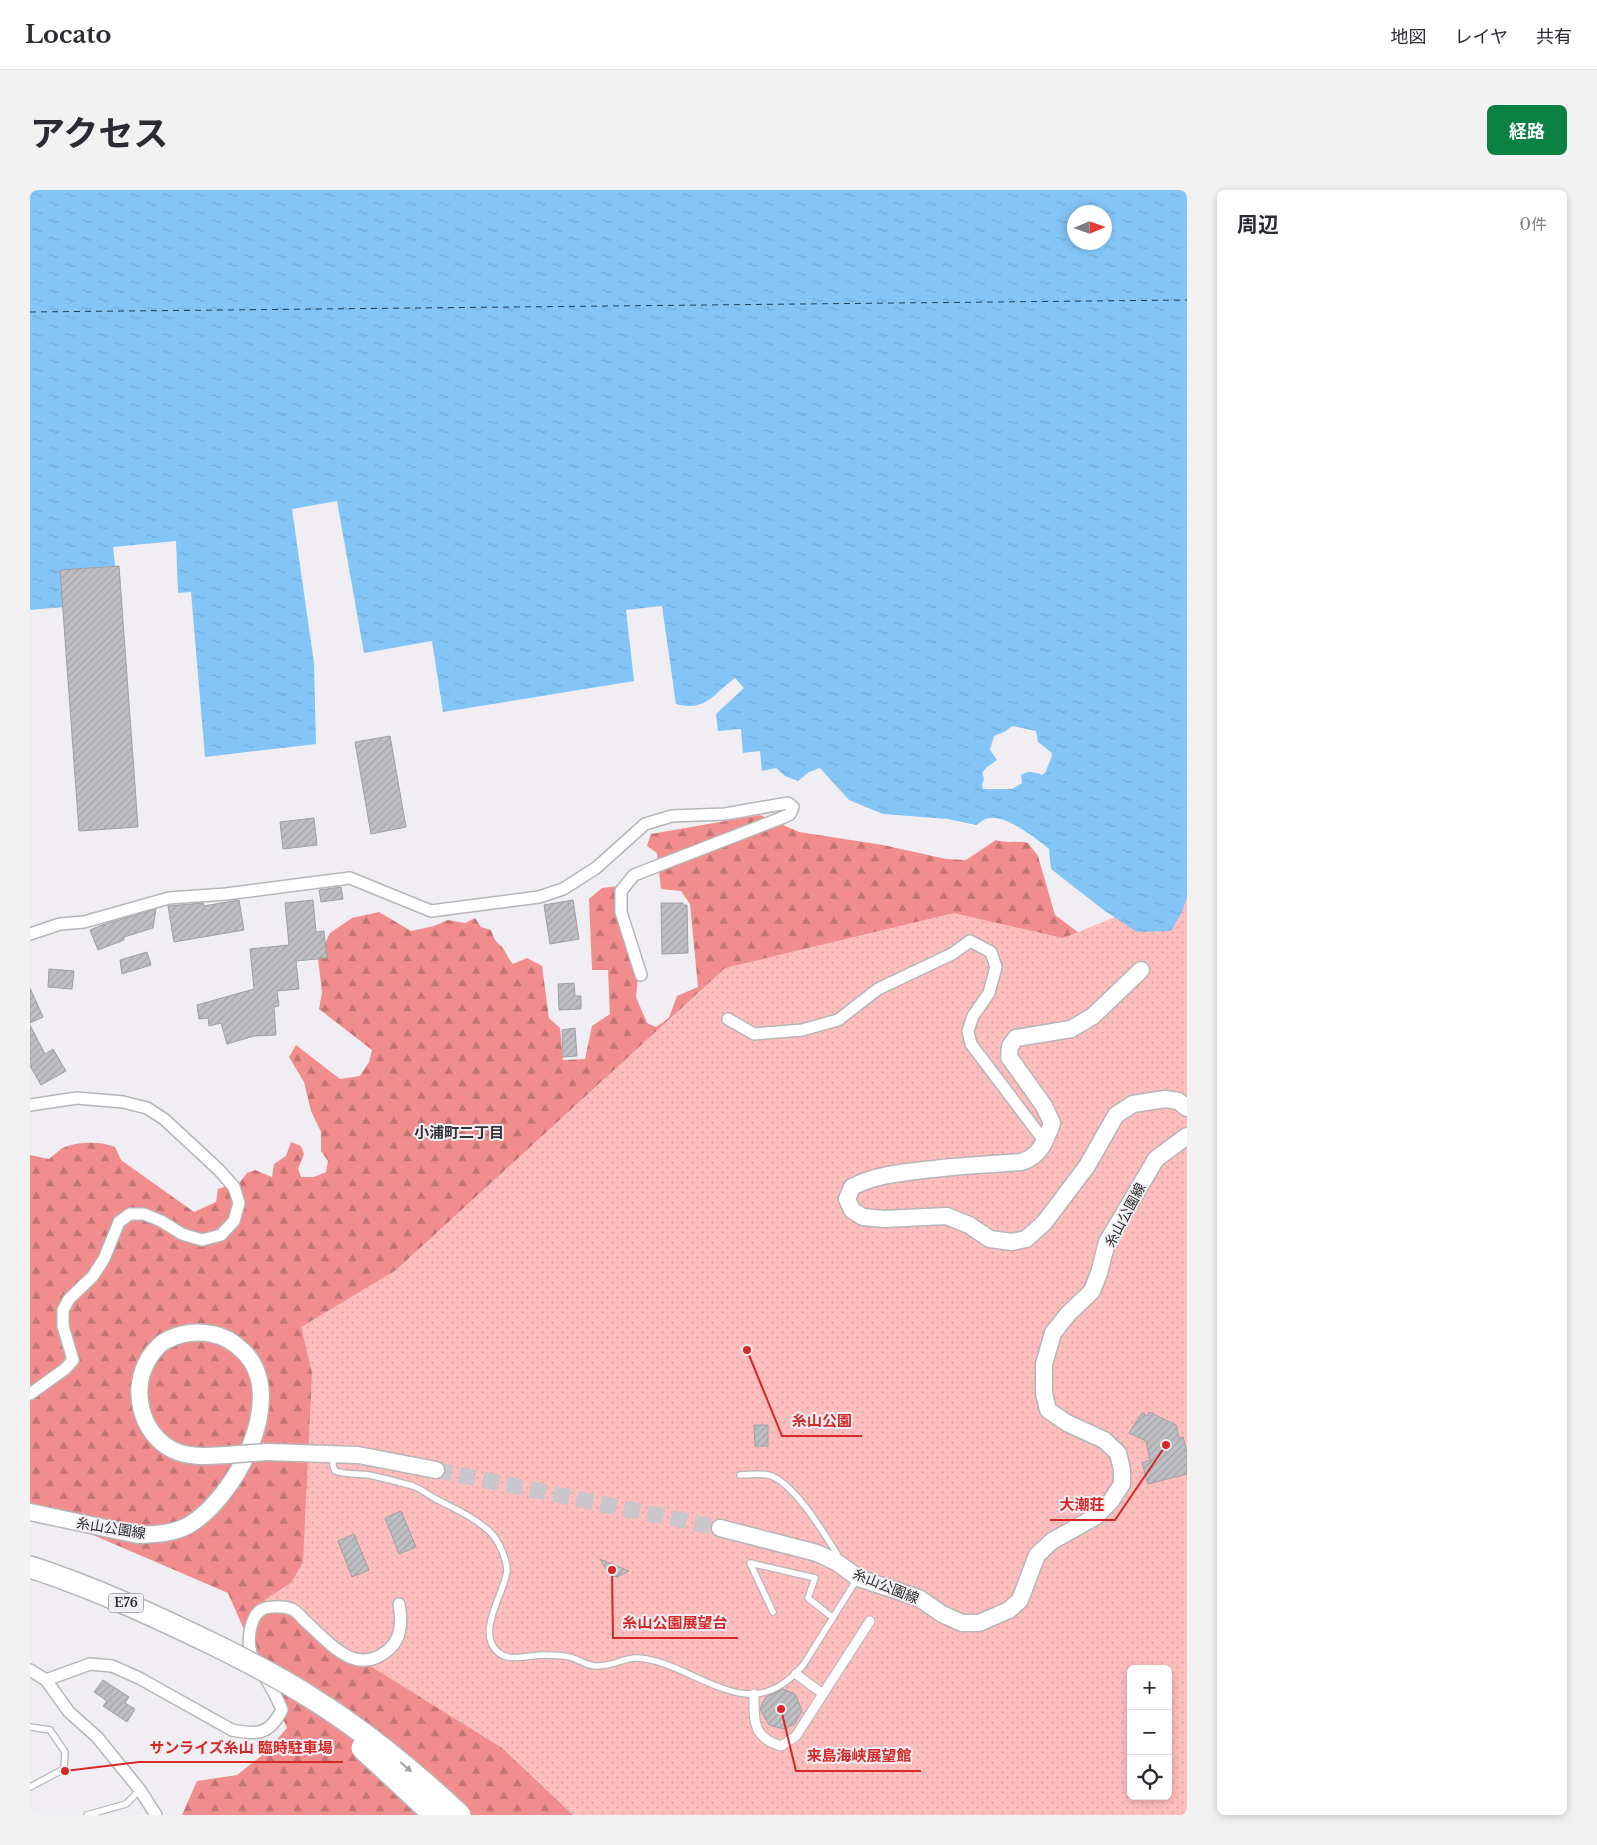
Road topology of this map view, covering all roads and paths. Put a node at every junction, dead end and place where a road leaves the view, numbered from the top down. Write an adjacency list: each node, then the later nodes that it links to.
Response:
1 (30, 934): 3 (street)
2 (1141, 970): 8 (main road)
3 (641, 975)
4 (728, 1019): 8 (street)
5 (30, 1104): 9 (street)
6 (1187, 1108): 8 (main road)
7 (1187, 1136): 17 (main road, 糸山公園線)
8 (1045, 1142)
9 (30, 1394)
10 (334, 1454): 11 (main road, 糸山公園線); 13 (main road, 糸山公園線, bridge); 26 (lane)
11 (436, 1470)
12 (740, 1475): 15 (lane)
13 (30, 1512)
14 (720, 1528): 15 (main road, 糸山公園線)
15 (838, 1563): 17 (main road, 糸山公園線)
16 (30, 1566): 22 (highway, E76)
17 (858, 1578): 20 (lane)
18 (399, 1604): 25 (street)
19 (773, 1612): 20 (lane)
20 (833, 1618): 24 (lane)
21 (870, 1621): 27 (street)
22 (219, 1647): 33 (highway, E76, bridge); 34 (highway, E76, one-way to 34, bridge)
23 (30, 1670): 25 (street)
24 (796, 1674): 26 (lane); 27 (street)
25 (46, 1680): 30 (street)
26 (754, 1694): 27 (street)
27 (823, 1694)
28 (30, 1727): 29 (lane)
29 (30, 1787)
30 (140, 1790): 31 (lane); 32 (street)
31 (87, 1815)
32 (156, 1815)
33 (434, 1815)
34 (460, 1815)

